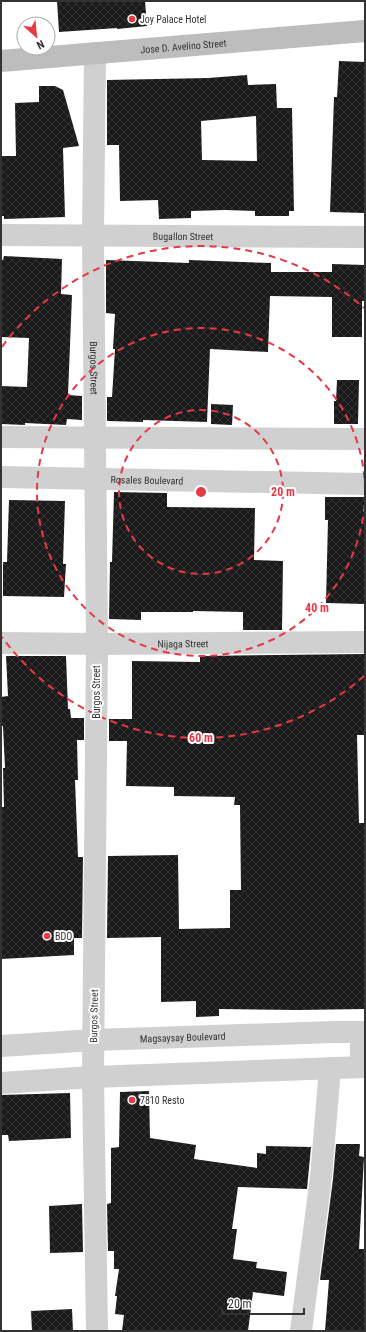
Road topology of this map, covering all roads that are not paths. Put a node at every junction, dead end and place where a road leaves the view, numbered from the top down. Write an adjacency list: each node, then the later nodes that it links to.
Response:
1 (365, 31): 2 (main road, Jose D. Avelino Street)
2 (95, 53): 3 (main road, Jose D. Avelino Street); 5 (street, Burgos Street)
3 (1, 61)
4 (1, 235): 5 (street, Bugallon Street)
5 (93, 236): 6 (street, Bugallon Street); 8 (street, Burgos Street)
6 (365, 237)
7 (1, 437): 8 (street)
8 (95, 437): 9 (street); 11 (street, Burgos Street)
9 (365, 439)
10 (1, 478): 11 (street, Rosales Boulevard)
11 (95, 479): 12 (street, Rosales Boulevard); 15 (street, Burgos Street)
12 (365, 484)
13 (365, 642): 15 (street, Nijaga Street)
14 (1, 643): 15 (street, Nijaga Street)
15 (97, 644): 17 (street, Burgos Street)
16 (363, 1032): 17 (street, Magsaysay Boulevard); 19 (street)
17 (94, 1040): 18 (street, Magsaysay Boulevard); 21 (street, Burgos Street)
18 (1, 1046)
19 (363, 1067): 20 (street)
20 (330, 1068): 21 (street); 24 (street)
21 (93, 1077): 22 (street); 23 (street, Burgos Street)
22 (1, 1083)
23 (97, 1331)
24 (301, 1331)

